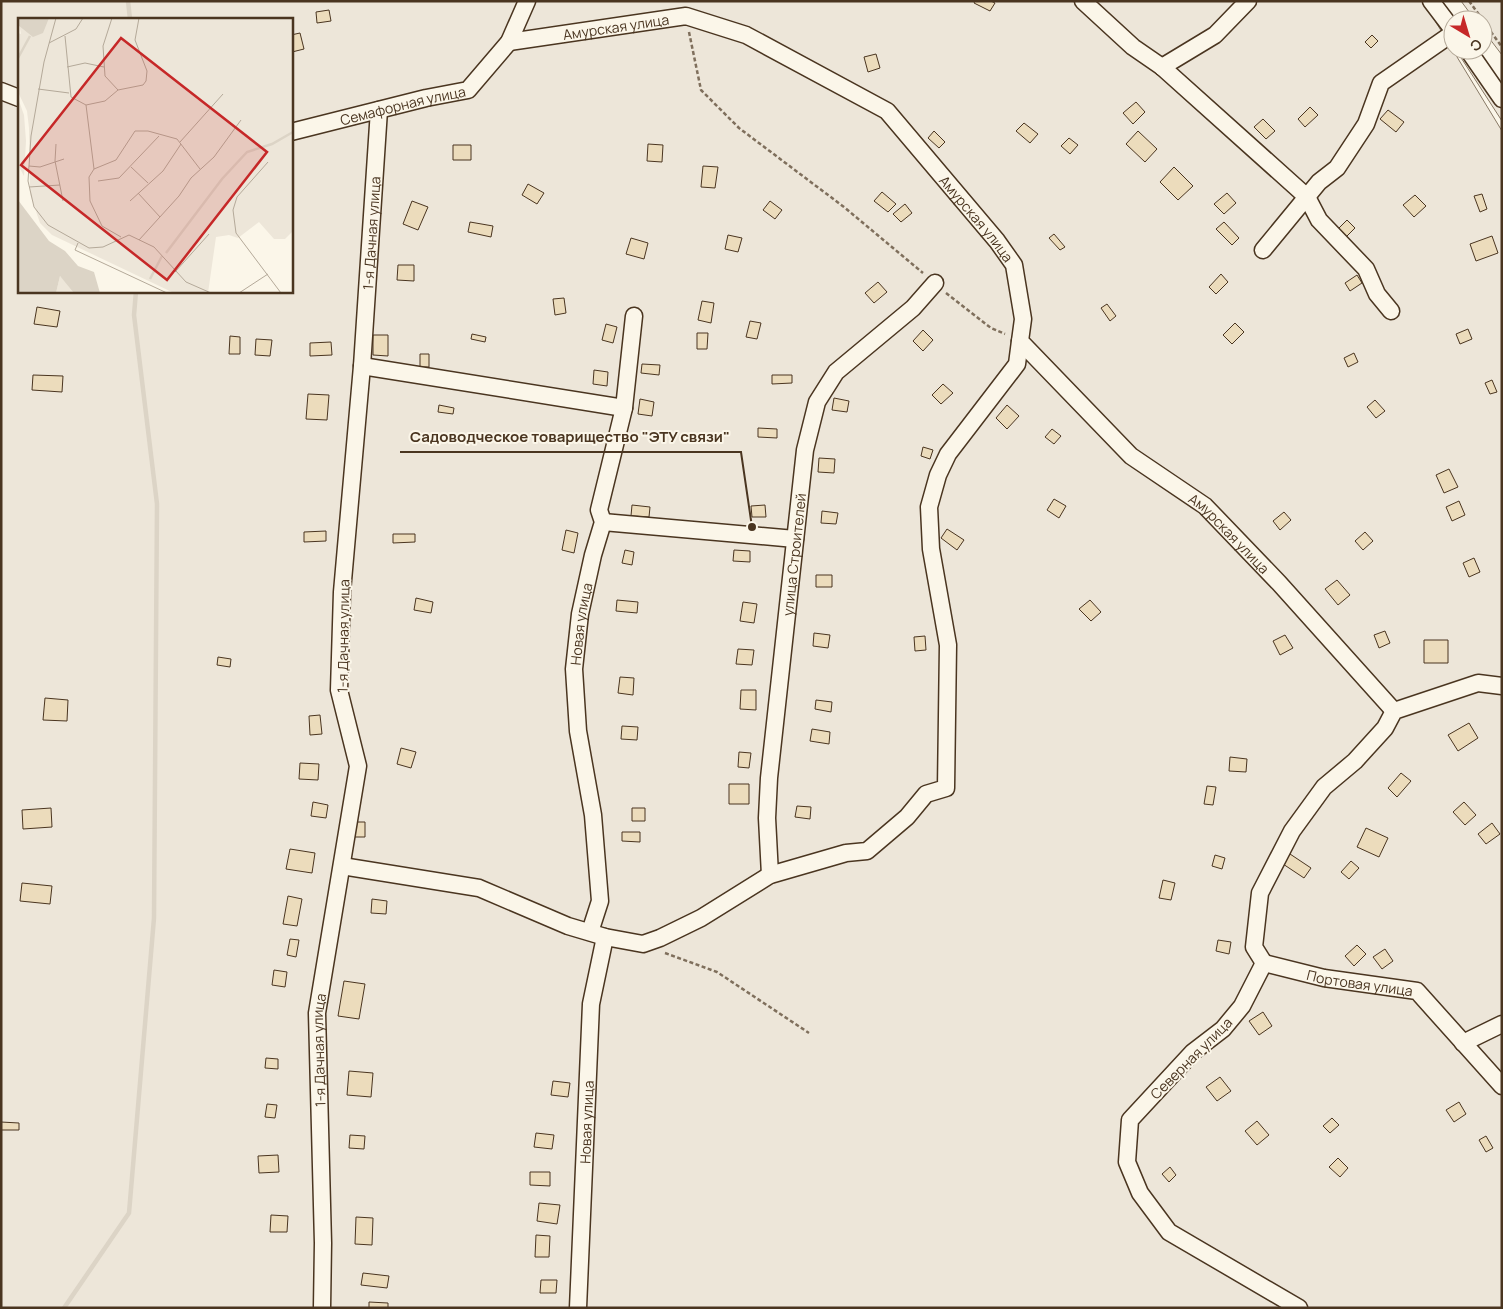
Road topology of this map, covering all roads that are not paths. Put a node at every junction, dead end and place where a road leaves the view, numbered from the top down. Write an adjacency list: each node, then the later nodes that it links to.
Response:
1 (527, 1): 7 (street, Семафорная улица)
2 (1083, 1): 9 (street)
3 (1248, 1): 9 (street)
4 (1431, 1): 5 (street)
5 (1443, 17)
6 (1443, 41): 15 (street)
7 (509, 42): 13 (street, Семафорная улица); 20 (street, Амурская улица)
8 (1475, 60): 12 (street)
9 (1162, 67): 15 (street)
10 (1, 91): 11 (street)
11 (18, 98)
12 (1502, 99)
13 (378, 110): 14 (street, Семафорная улица); 21 (street, 1-я Дачная улица)
14 (292, 132)
15 (1307, 197): 16 (street); 18 (street)
16 (1263, 250)
17 (935, 283): 24 (street, улица Строителей)
18 (1391, 311)
19 (634, 316): 22 (street, Новая улица)
20 (1020, 341): 26 (street, Амурская улица); 28 (street)
21 (362, 366): 22 (street); 27 (street, 1-я Дачная улица)
22 (624, 408): 23 (street, Новая улица)
23 (603, 522): 24 (street); 29 (street, Новая улица)
24 (795, 539): 28 (street, улица Строителей)
25 (1502, 686): 26 (street)
26 (1394, 711): 31 (street)
27 (342, 866): 29 (street); 35 (street, 1-я Дачная улица)
28 (770, 875): 30 (street)
29 (590, 932): 30 (street)
30 (606, 937): 36 (street, Новая улица)
31 (1264, 963): 33 (street, Портовая улица); 37 (street, Северная улица)
32 (1502, 1024): 33 (street)
33 (1463, 1042): 34 (street, Портовая улица)
34 (1502, 1086)
35 (322, 1308)
36 (578, 1308)
37 (1299, 1308)

